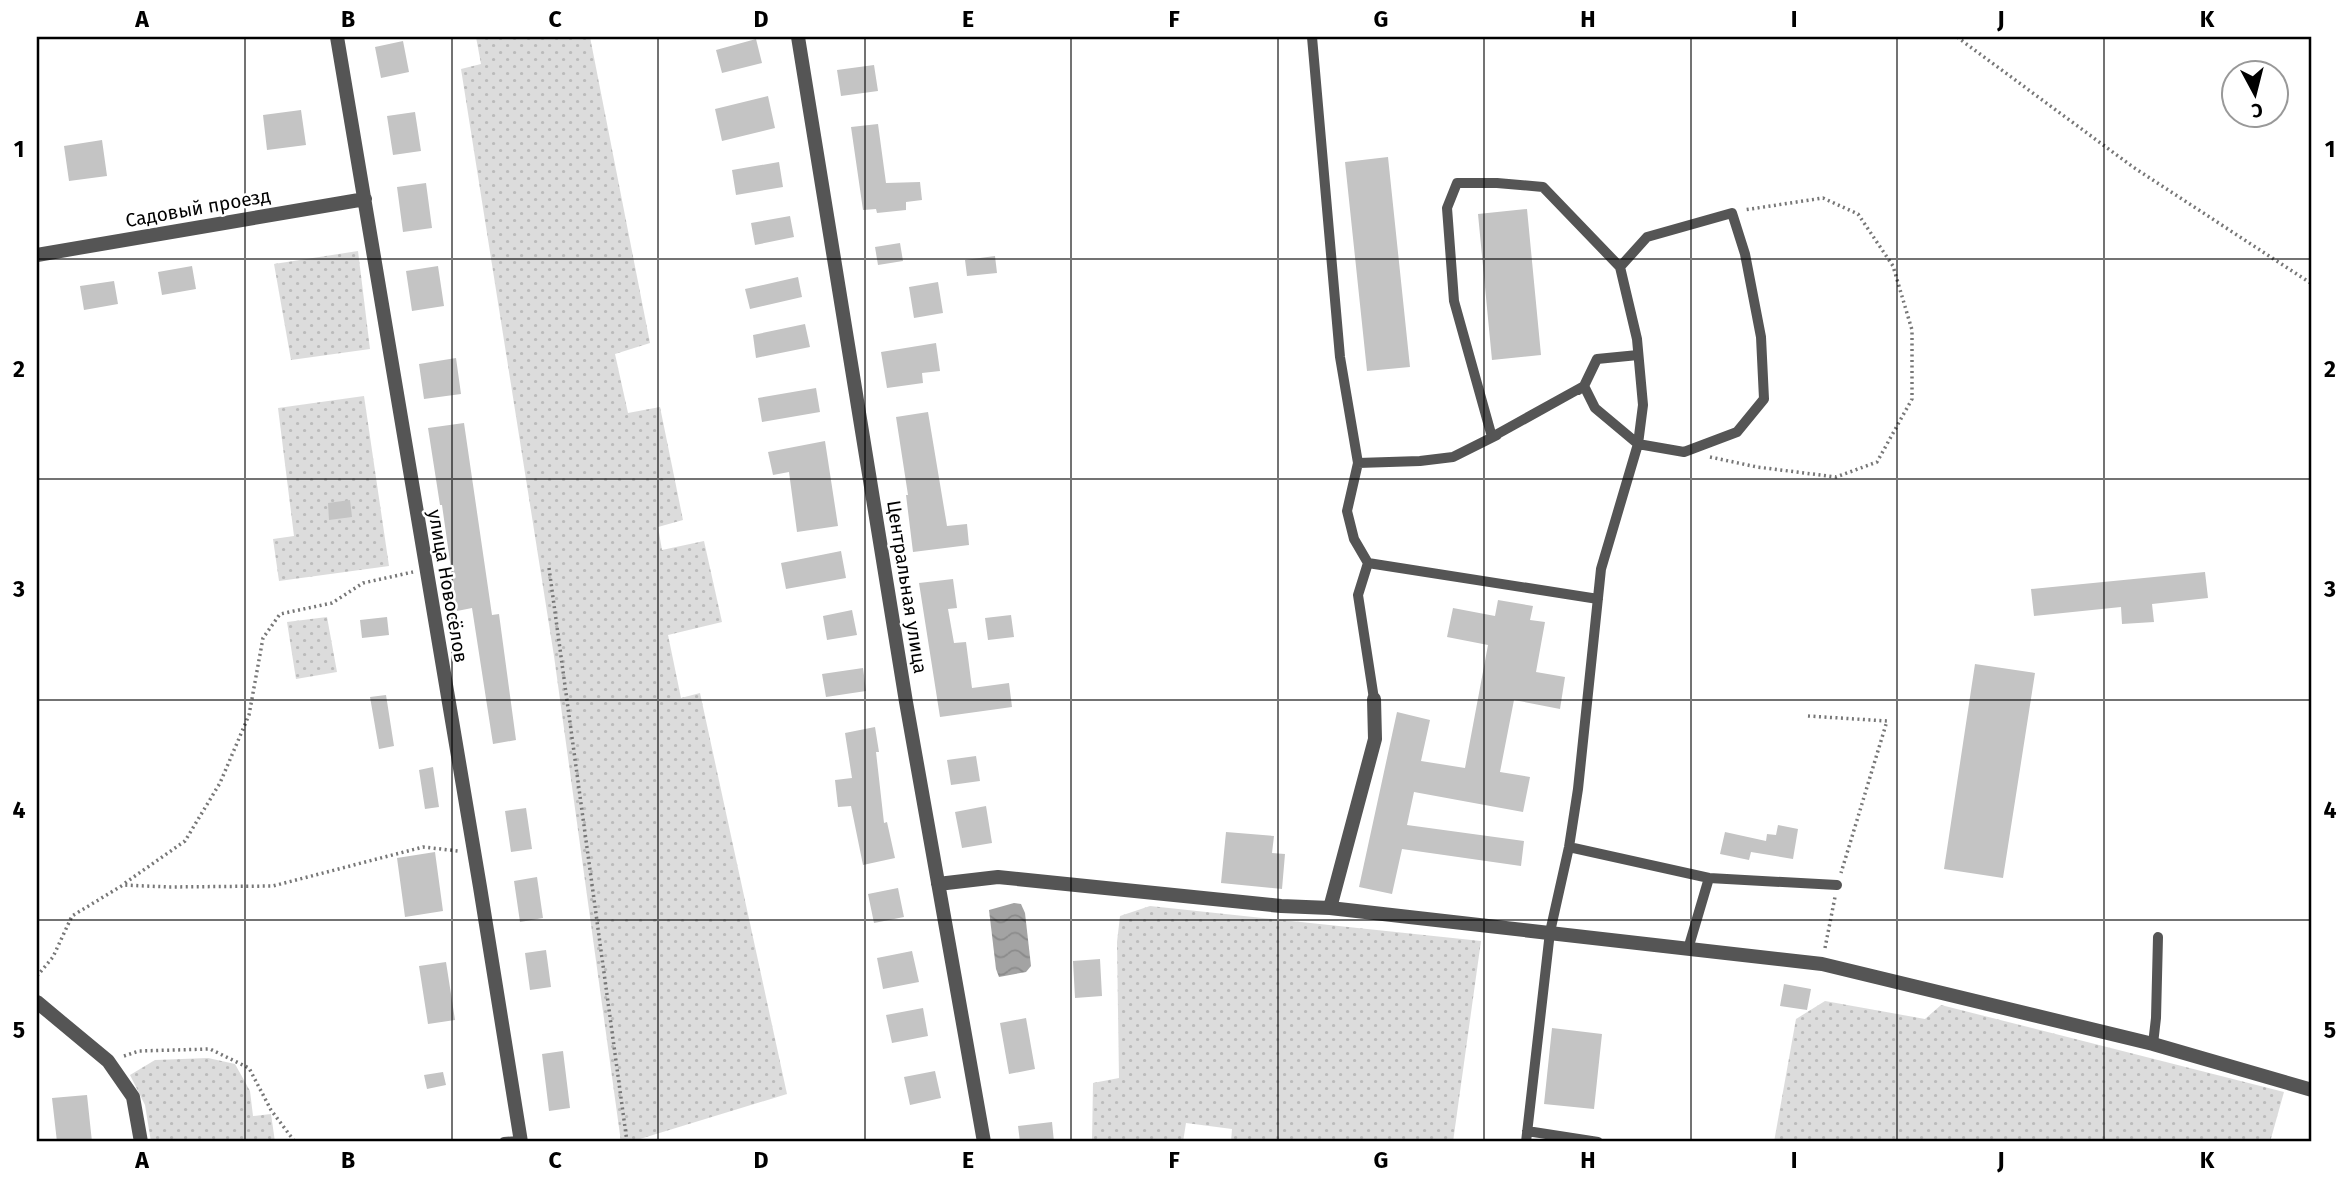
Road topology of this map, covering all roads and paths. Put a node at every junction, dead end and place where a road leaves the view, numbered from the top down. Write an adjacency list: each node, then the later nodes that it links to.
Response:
1 (337, 37): 5 (street, улица Новосёлов)
2 (798, 37): 25 (street, Центральная улица)
3 (1312, 37): 15 (lane)
4 (1957, 37): 9 (path)
5 (365, 199): 7 (street, Садовый проезд); 18 (street, улица Новосёлов)
6 (1732, 214): 8 (lane); 14 (lane); 14 (path)
7 (37, 255)
8 (1620, 267): 10 (lane); 12 (lane)
9 (2312, 284)
10 (1638, 355): 11 (lane); 13 (lane)
11 (1584, 386): 12 (lane); 13 (lane)
12 (1492, 437): 15 (lane)
13 (1638, 444): 14 (lane); 19 (lane)
14 (1684, 452)
15 (1358, 463): 16 (lane)
16 (1368, 563): 19 (lane); 20 (lane)
17 (549, 568): 43 (path)
18 (426, 570): 23 (street, улица Новосёлов); 27 (path)
19 (1598, 599): 22 (lane)
20 (1374, 699): 28 (street)
21 (1808, 716): 26 (path)
22 (1569, 847): 24 (lane); 29 (lane)
23 (474, 852): 27 (path); 39 (street, улица Новосёлов)
24 (1709, 878): 26 (lane); 31 (lane)
25 (938, 884): 28 (street); 44 (street, Центральная улица)
26 (1837, 884): 32 (path)
27 (123, 885): 33 (path)
28 (1330, 908): 29 (street)
29 (1550, 932): 31 (street); 38 (lane)
30 (2158, 937): 35 (lane)
31 (1688, 948): 32 (street)
32 (1822, 964): 35 (street)
33 (37, 976)
34 (37, 1002): 36 (street)
35 (2153, 1044): 37 (street)
36 (108, 1061): 40 (street); 41 (path)
37 (2312, 1090)
38 (1527, 1137): 45 (lane)
39 (521, 1141): 42 (lane)
40 (141, 1142)
41 (295, 1142)
42 (503, 1142)
43 (627, 1142)
44 (984, 1142)
45 (1598, 1142)

